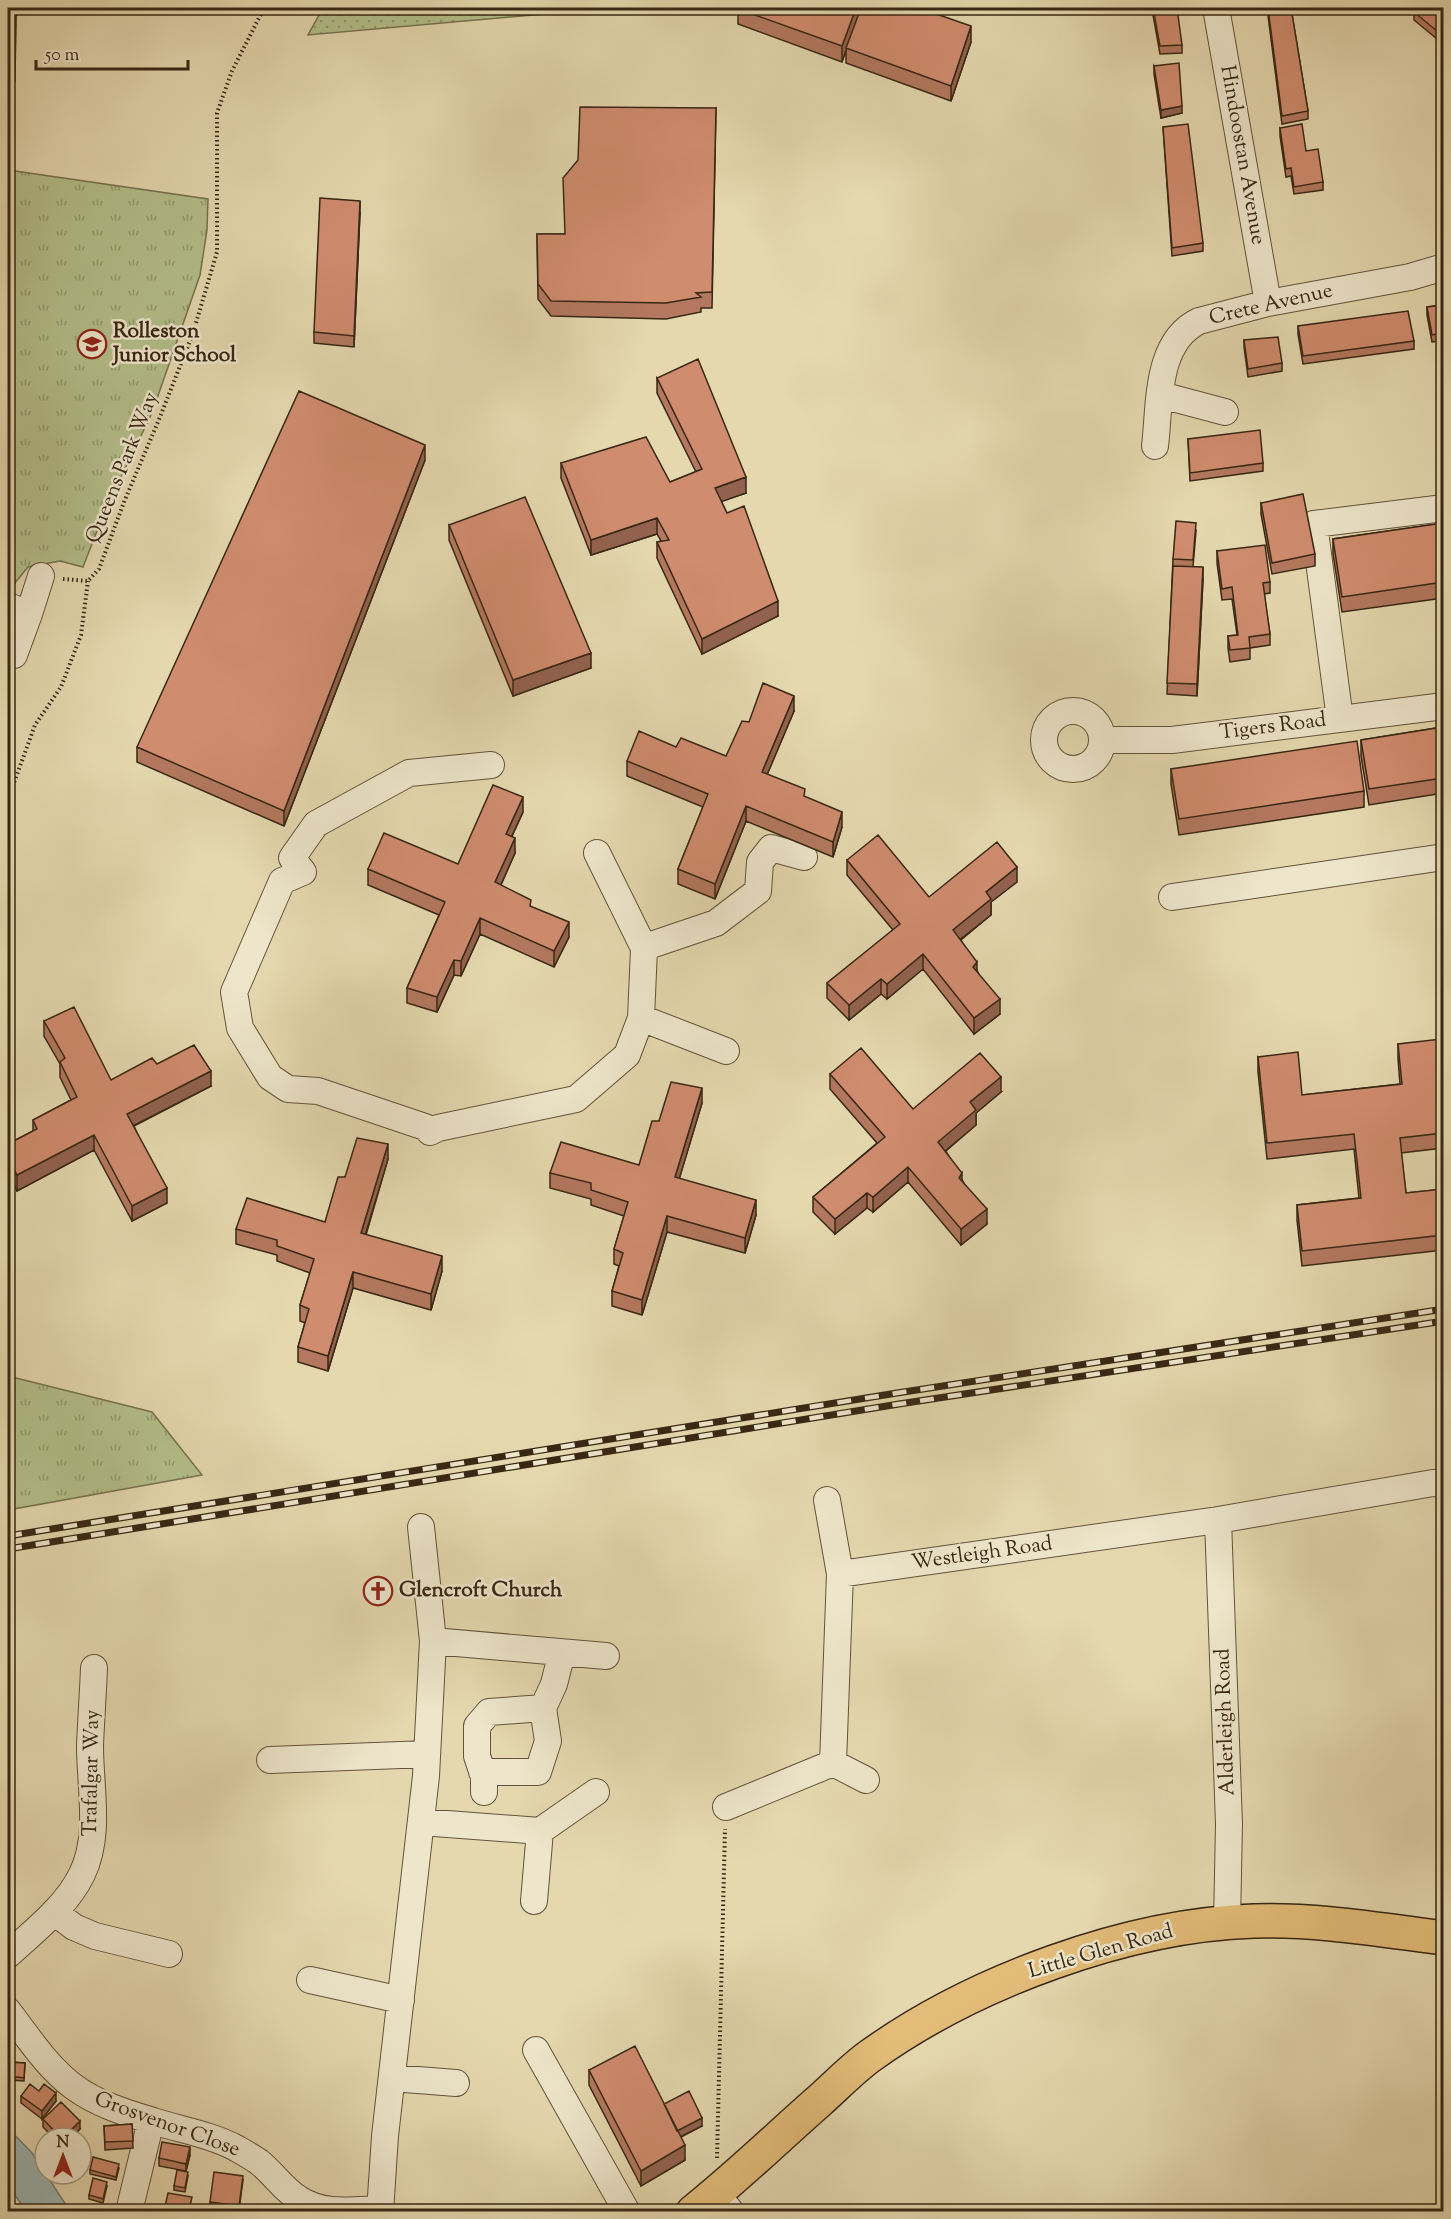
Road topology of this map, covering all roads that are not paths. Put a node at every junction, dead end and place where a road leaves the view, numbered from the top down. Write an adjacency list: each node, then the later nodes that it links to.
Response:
1 (1216, 8): 3 (street, Hindoostan Avenue)
2 (1443, 267): 3 (street, Crete Avenue)
3 (1268, 303): 4 (street, Crete Avenue)
4 (1161, 395): 5 (street); 6 (street, Crete Avenue)
5 (1225, 412)
6 (1155, 446)
7 (1443, 508): 12 (street)
8 (41, 576): 9 (street)
9 (18, 610): 10 (street)
10 (14, 655)
11 (1443, 706): 12 (street, Tigers Road)
12 (1340, 719): 13 (street, Tigers Road)
13 (1102, 740)
14 (491, 765): 20 (street)
15 (597, 853): 19 (street)
16 (804, 857): 19 (street)
17 (1443, 857): 18 (street)
18 (1172, 897)
19 (651, 945): 20 (street)
20 (641, 1018): 21 (street)
21 (726, 1051)
22 (1434, 1484): 24 (street, Westleigh Road)
23 (827, 1500): 26 (street)
24 (1218, 1520): 26 (street, Westleigh Road); 42 (street, Alderleigh Road)
25 (421, 1527): 27 (street)
26 (840, 1574): 34 (street)
27 (433, 1641): 28 (street); 32 (street)
28 (562, 1652): 29 (street); 31 (street)
29 (606, 1656)
30 (94, 1668): 41 (street, Trafalgar Way)
31 (543, 1707): 31 (street)
32 (427, 1754): 33 (street); 38 (street)
33 (270, 1760)
34 (833, 1763): 35 (street); 37 (street)
35 (866, 1780)
36 (596, 1792): 39 (street)
37 (726, 1808)
38 (421, 1822): 39 (street); 47 (street)
39 (540, 1831): 40 (street)
40 (534, 1901)
41 (54, 1912): 44 (street); 45 (street, Trafalgar Way)
42 (1227, 1923): 43 (main road, Little Glen Road); 54 (main road, Little Glen Road)
43 (1443, 1938)
44 (169, 1954)
45 (8, 1955)
46 (310, 1980): 47 (street)
47 (401, 2000): 50 (street)
48 (8, 2012): 52 (street, Grosvenor Close)
49 (536, 2050): 56 (street)
50 (392, 2078): 51 (street); 55 (street)
51 (456, 2083)
52 (151, 2121): 53 (street); 55 (street, Grosvenor Close)
53 (130, 2203)
54 (713, 2205)
55 (380, 2210)
56 (627, 2211)

